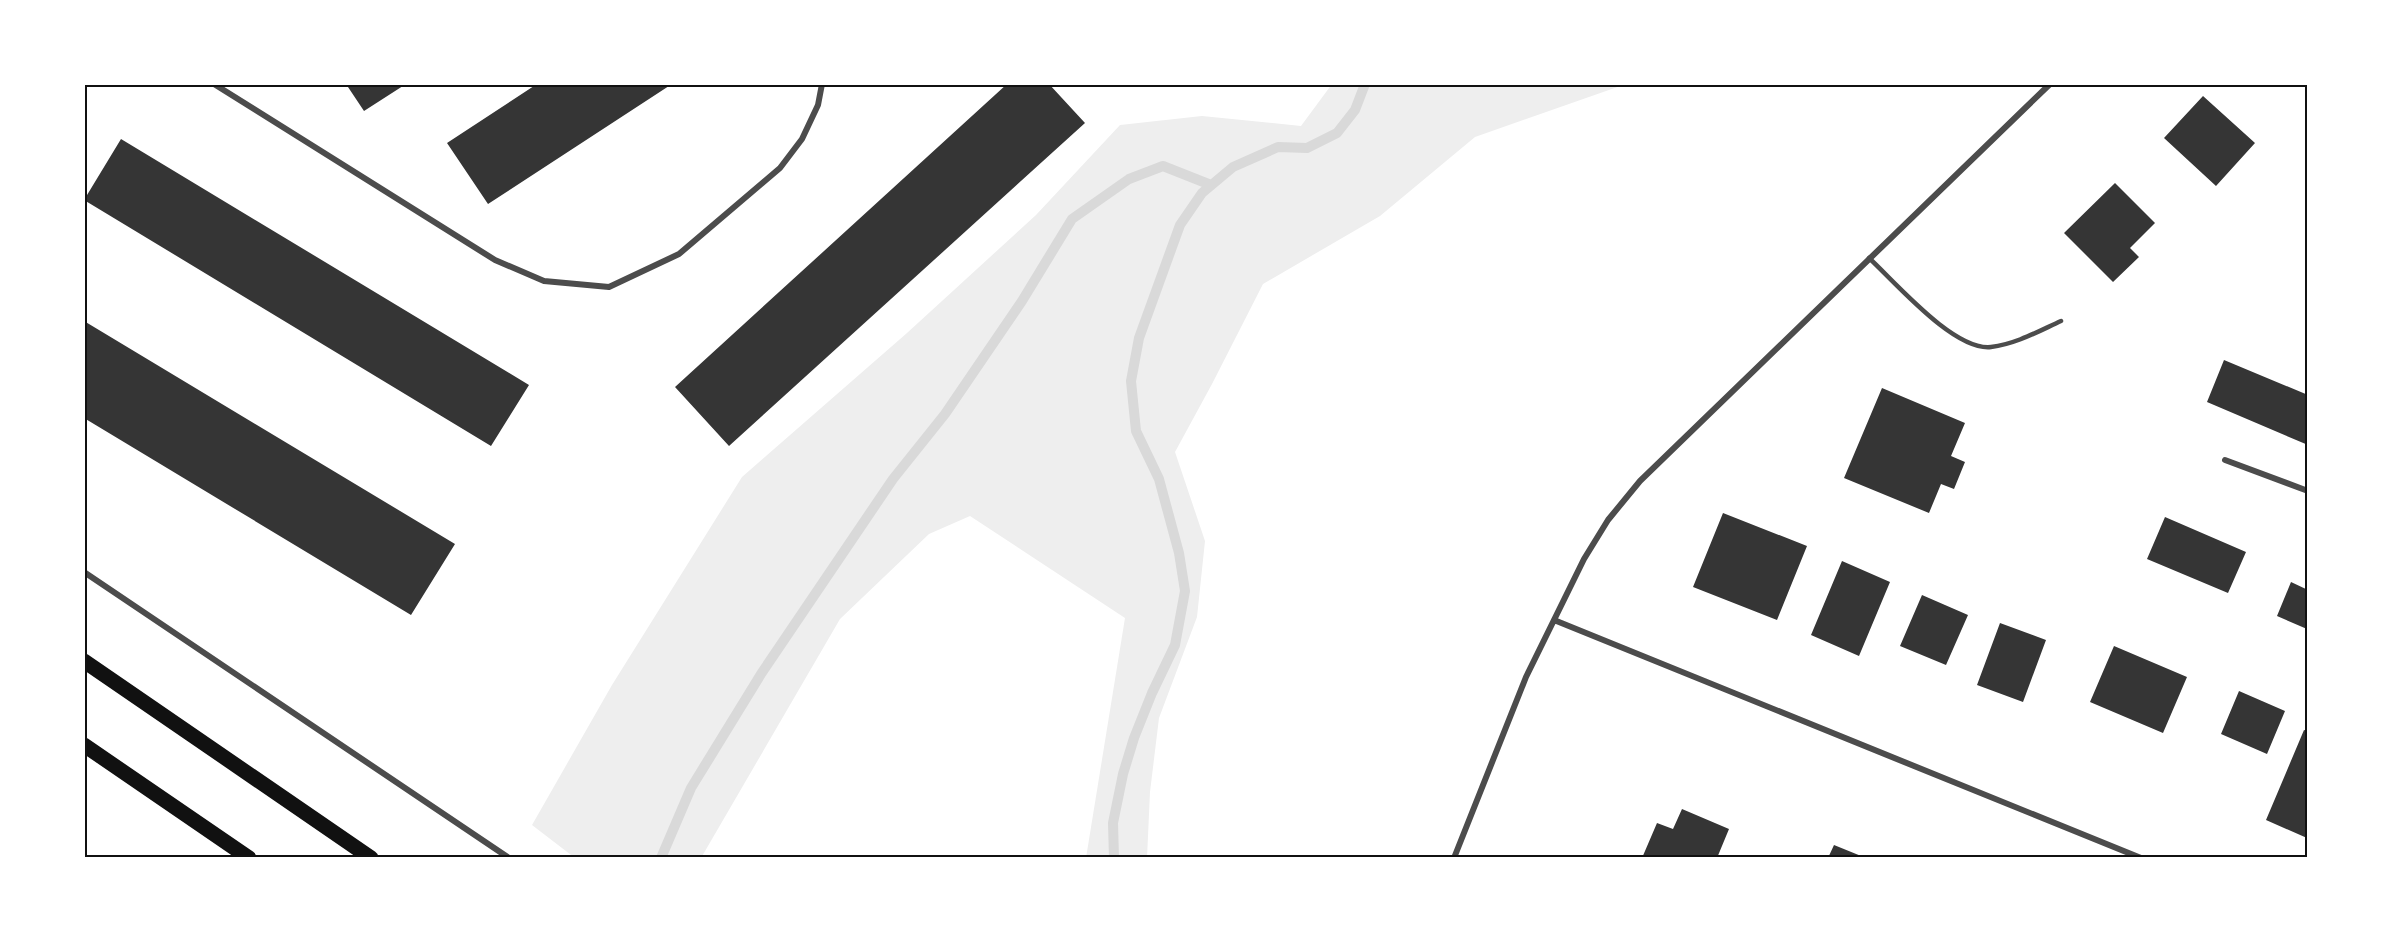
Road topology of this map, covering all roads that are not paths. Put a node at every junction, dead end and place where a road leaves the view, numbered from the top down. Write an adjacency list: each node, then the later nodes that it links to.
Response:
1 (213, 84): 2 (street)
2 (822, 84)
3 (2050, 84): 4 (street)
4 (1869, 258): 5 (lane); 9 (street)
5 (2061, 321)
6 (2225, 460): 7 (street)
7 (2308, 491)
8 (84, 572): 14 (street)
9 (1554, 620): 15 (street); 16 (street)
10 (84, 661): 13 (main road)
11 (84, 745): 12 (main road)
12 (249, 858)
13 (371, 858)
14 (509, 858)
15 (1454, 858)
16 (2142, 858)

